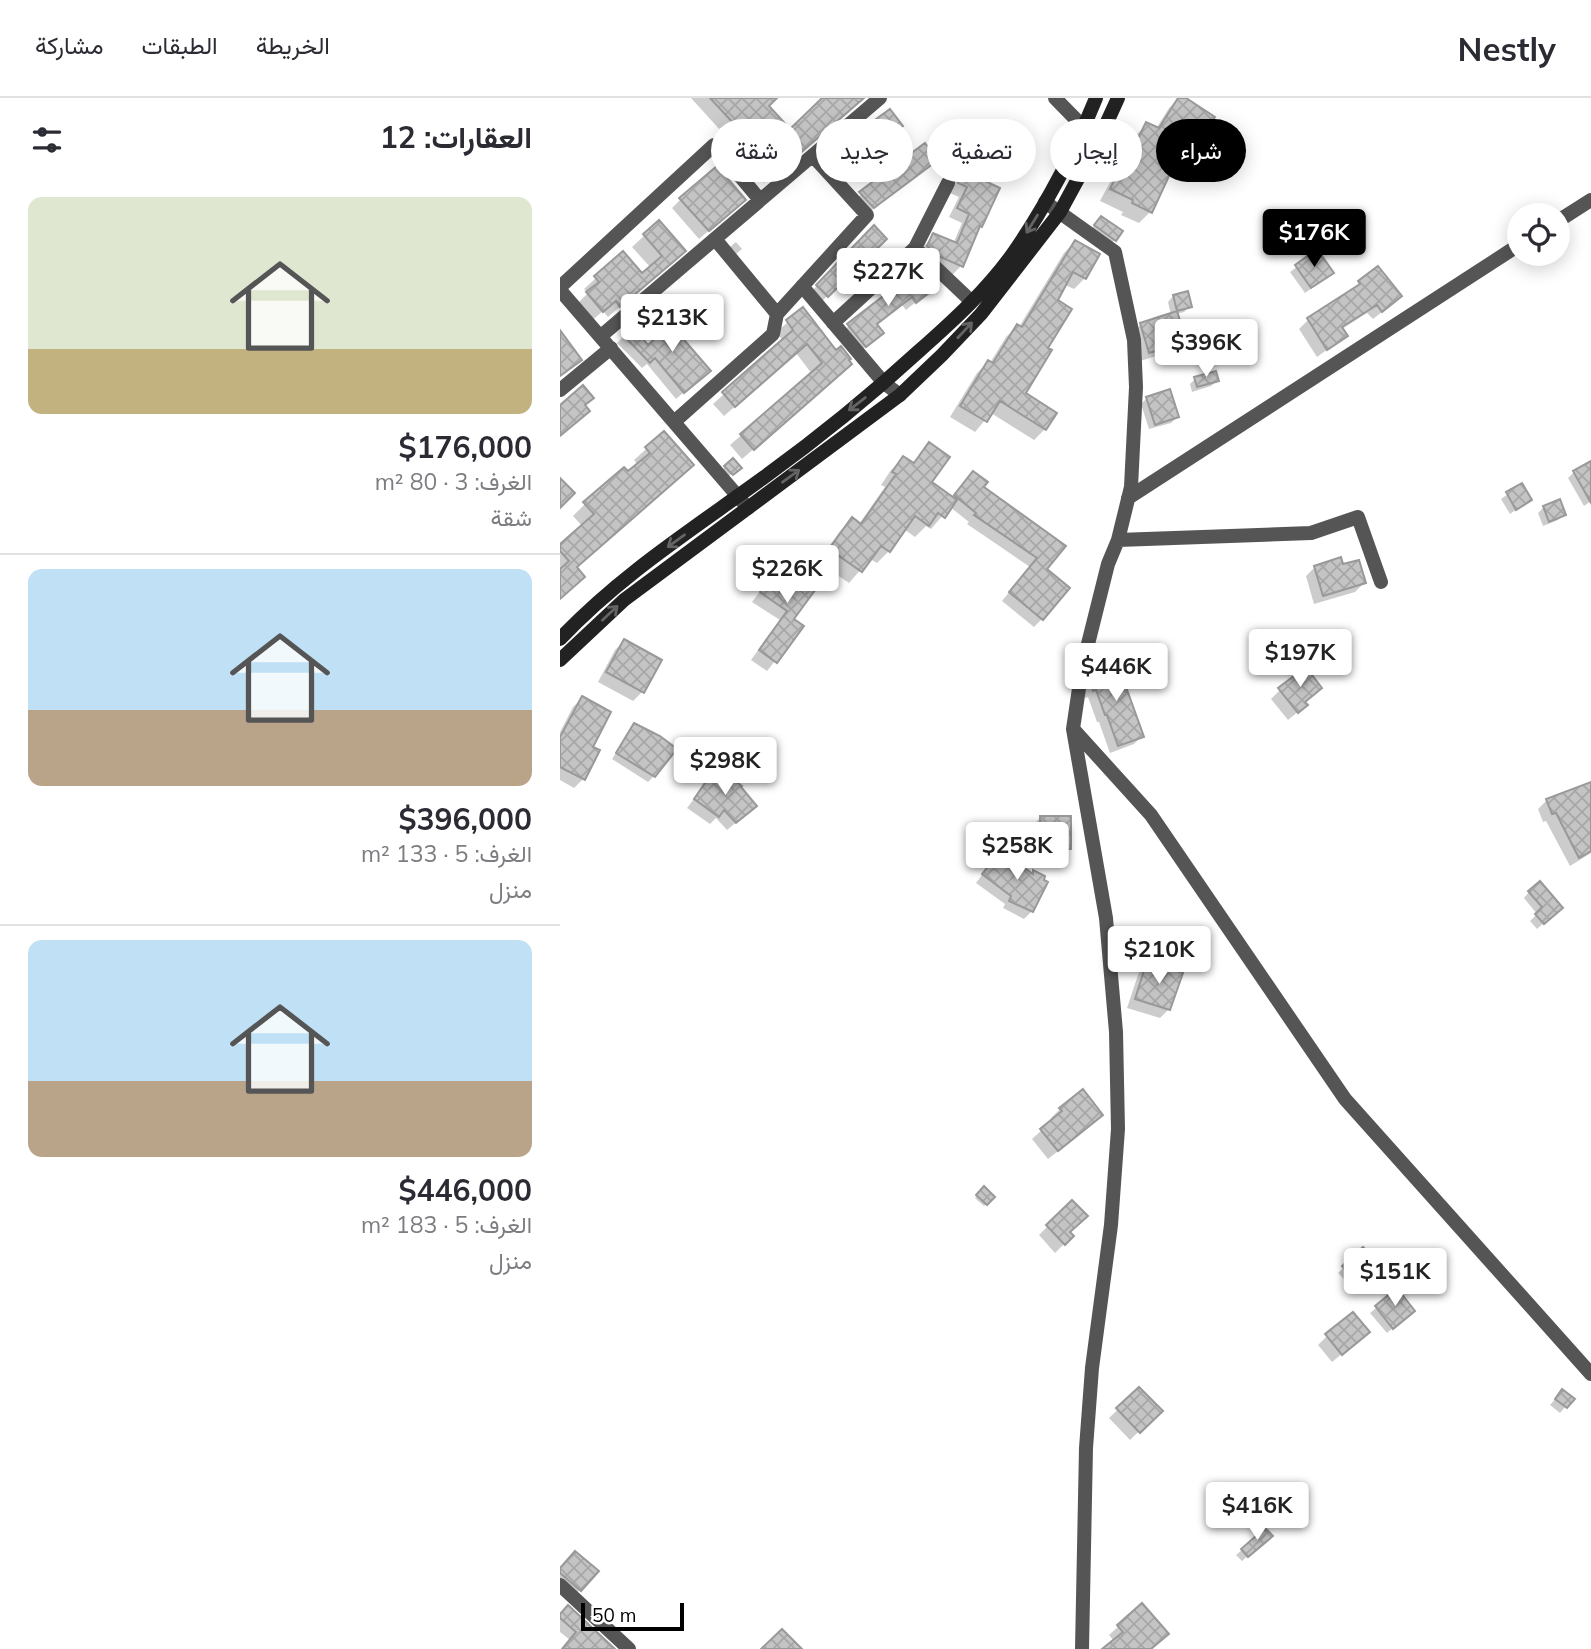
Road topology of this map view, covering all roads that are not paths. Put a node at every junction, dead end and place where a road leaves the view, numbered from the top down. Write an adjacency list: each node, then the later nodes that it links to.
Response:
1 (880, 98): 8 (street)
2 (1055, 98): 5 (street)
3 (1096, 98): 6 (main road)
4 (1118, 98): 7 (main road)
5 (1074, 119)
6 (1088, 119)
7 (1108, 119)
8 (813, 156): 12 (street); 20 (street)
9 (1056, 182): 14 (main road)
10 (1076, 182): 15 (main road)
11 (948, 183): 18 (street)
12 (760, 200): 17 (street); 21 (street)
13 (1591, 200): 16 (street)
14 (1045, 202): 15 (street); 22 (main road, one-way to 22)
15 (1059, 212): 29 (main road, one-way to 15); 32 (street)
16 (1570, 213)
17 (715, 239): 23 (street); 25 (street)
18 (915, 248): 22 (street); 24 (street)
19 (1507, 253): 32 (street)
20 (802, 286): 23 (street); 24 (street)
21 (560, 289): 25 (street)
22 (971, 301): 27 (main road)
23 (777, 314): 30 (street)
24 (833, 323): 27 (street)
25 (601, 336): 26 (street)
26 (611, 348): 28 (street); 30 (street)
27 (884, 383): 29 (street); 31 (main road, one-way to 31)
28 (560, 390)
29 (900, 395): 33 (main road, one-way to 29)
30 (674, 422): 31 (street)
31 (737, 497): 33 (street); 36 (main road, one-way to 36)
32 (1128, 498): 34 (street)
33 (748, 508): 37 (main road, one-way to 33)
34 (1118, 540): 35 (street); 38 (street)
35 (1381, 582)
36 (560, 639)
37 (560, 660)
38 (1073, 729): 39 (street); 42 (street)
39 (1591, 1374)
40 (560, 1585): 41 (street)
41 (628, 1649)
42 (1082, 1649)

